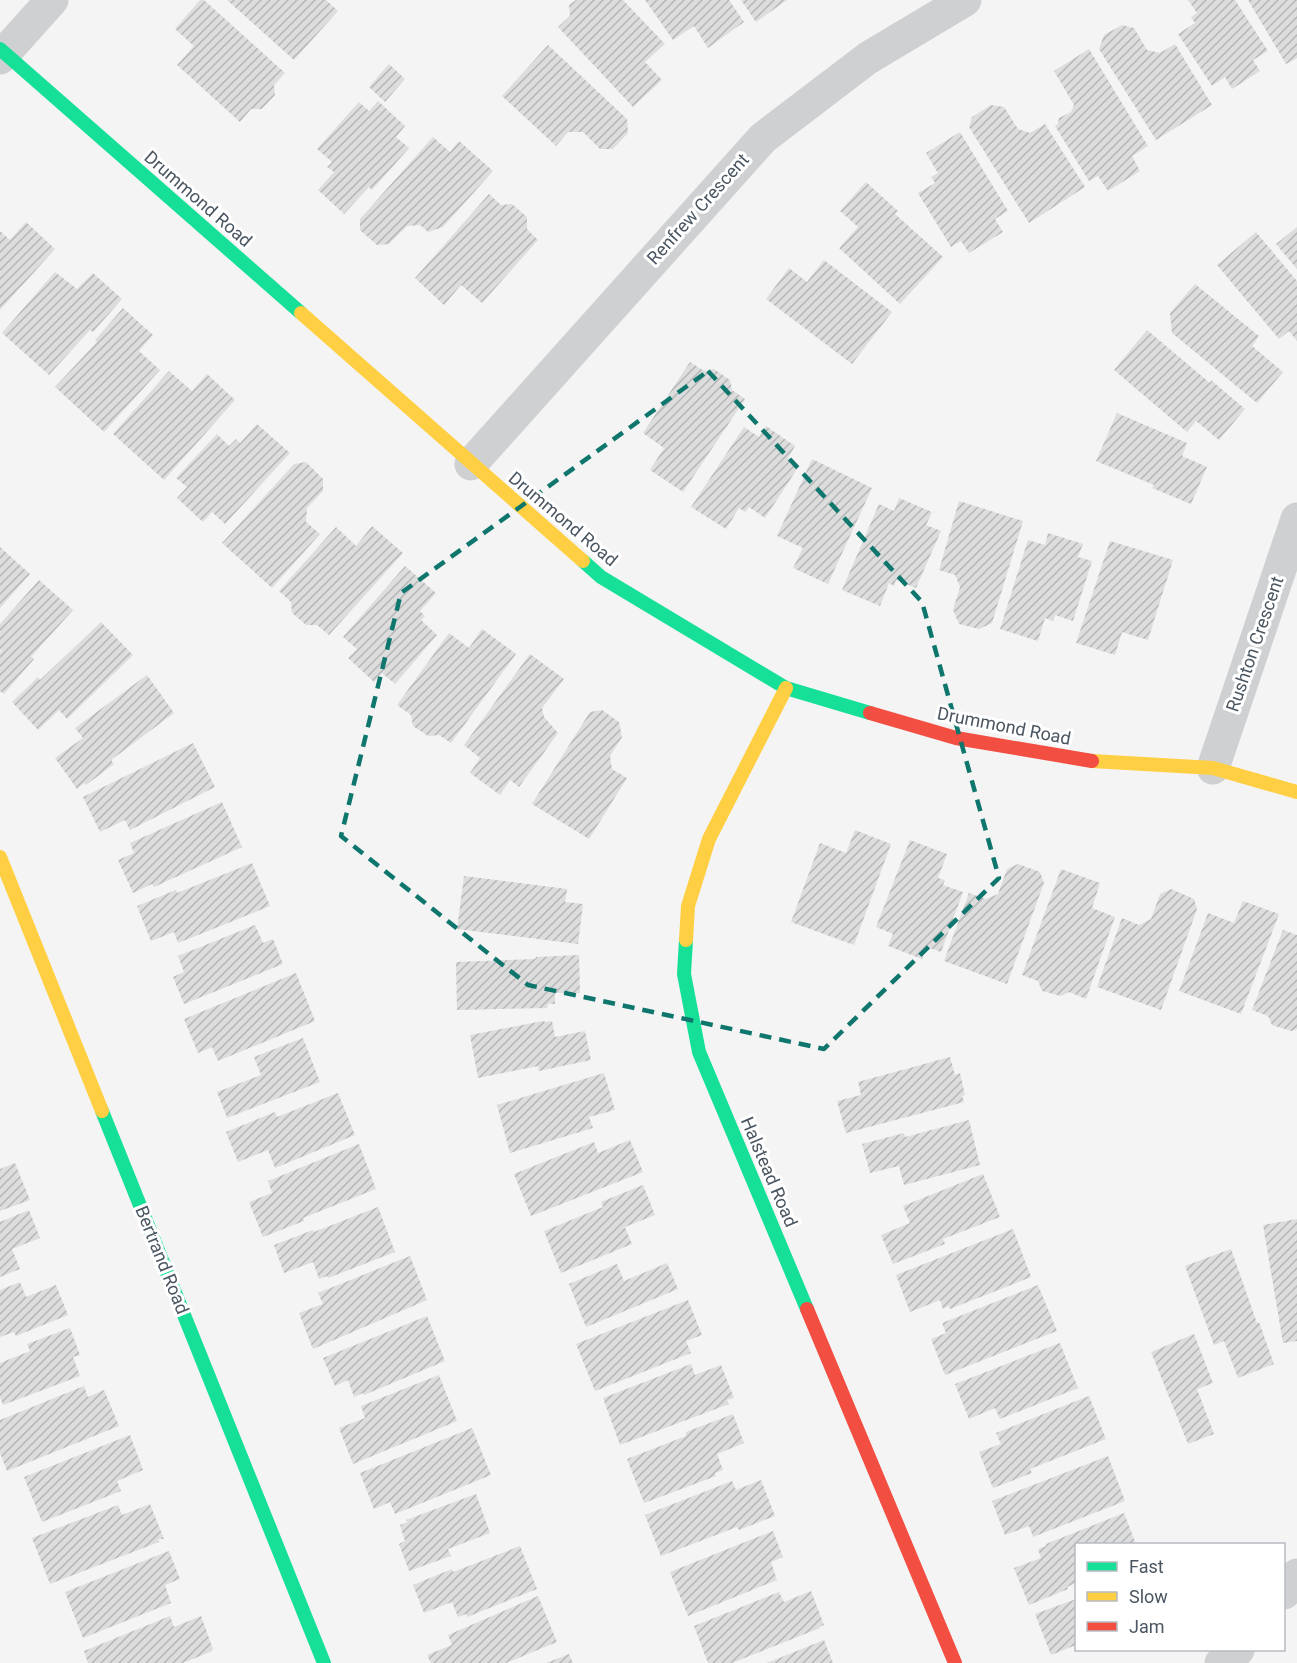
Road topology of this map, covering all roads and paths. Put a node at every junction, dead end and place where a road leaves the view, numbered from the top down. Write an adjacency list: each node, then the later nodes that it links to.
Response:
1 (52, 0): 3 (street)
2 (965, 0): 4 (street, Renfrew Crescent)
3 (2, 53): 4 (street, Drummond Road)
4 (471, 464): 6 (street, Drummond Road)
5 (1297, 519): 7 (street, Rushton Crescent)
6 (786, 688): 7 (street, Drummond Road); 14 (street, Halstead Road)
7 (1213, 768): 8 (street, Drummond Road)
8 (1297, 792)
9 (0, 857): 13 (street, Bertrand Road)
10 (1297, 1575): 11 (street)
11 (1285, 1592)
12 (1237, 1651): 15 (street)
13 (324, 1663)
14 (955, 1663)
15 (1221, 1663)

